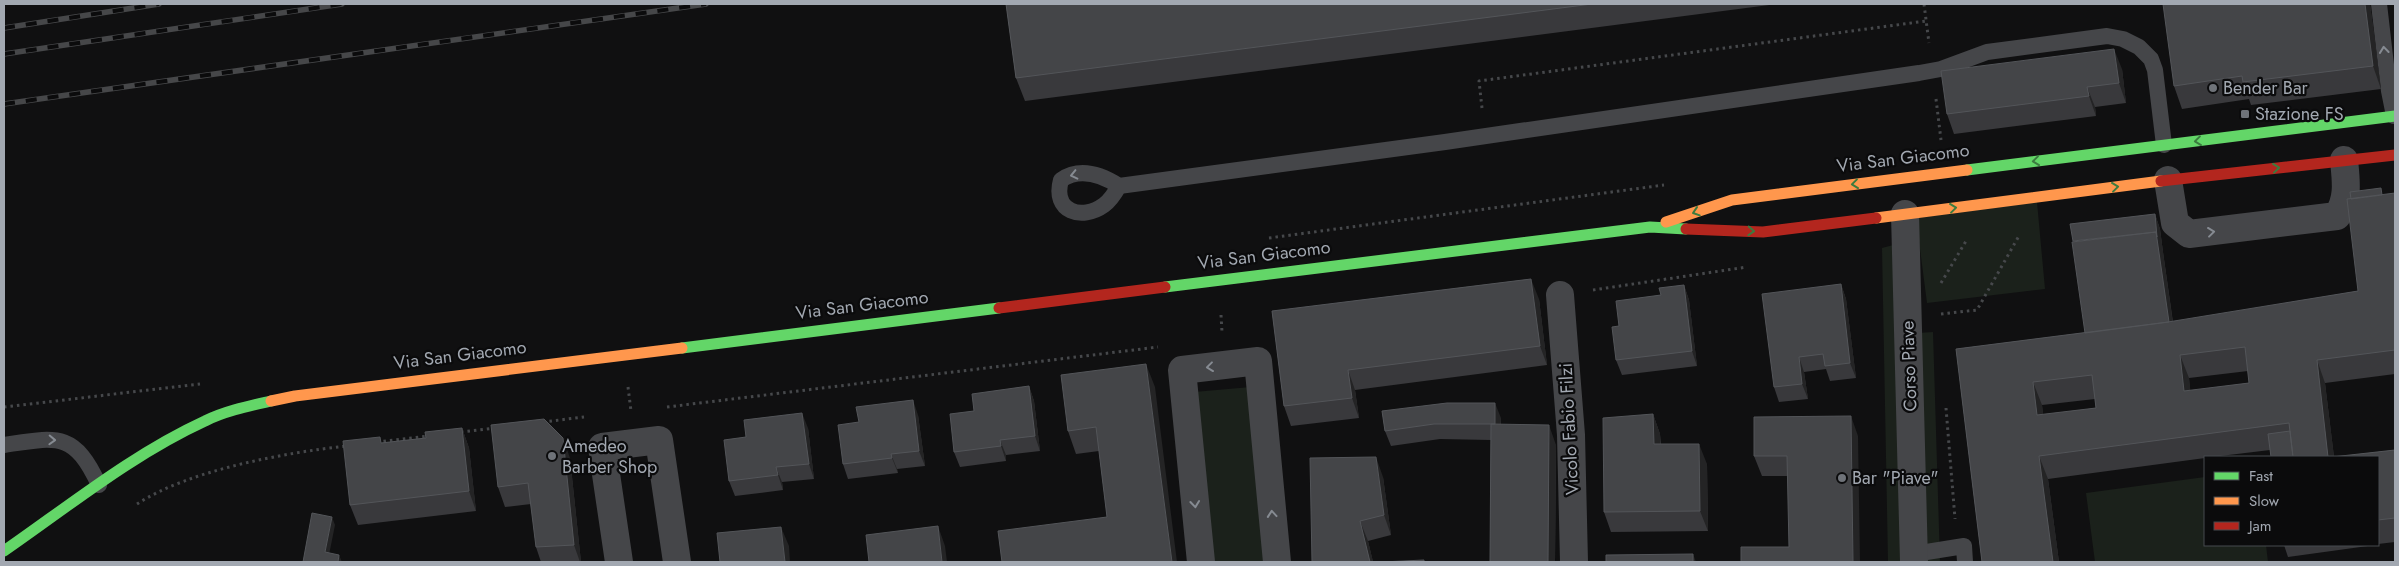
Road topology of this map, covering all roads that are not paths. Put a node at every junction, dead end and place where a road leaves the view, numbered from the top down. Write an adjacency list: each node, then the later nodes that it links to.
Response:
1 (2379, 4): 2 (lane, one-way to 1)
2 (2395, 116): 5 (street, Via San Giacomo, one-way to 5)
3 (2395, 154): 4 (street, Via San Giacomo)
4 (2343, 156): 5 (street, Via San Giacomo, one-way to 4); 5 (street, one-way to 4)
5 (2166, 162): 6 (lane); 7 (street, Via San Giacomo, one-way to 5); 8 (street, Via San Giacomo, one-way to 8)
6 (1119, 186)
7 (1905, 209): 8 (street, Via San Giacomo, one-way to 7); 13 (street, Corso Piave)
8 (1650, 227): 11 (street, Via San Giacomo)
9 (1560, 295): 18 (street, Vicolo Fabio Filzi)
10 (4, 445): 11 (lane, one-way to 11)
11 (99, 485): 12 (street, Via San Giacomo)
12 (4, 551)
13 (1914, 558): 19 (lane, Corso Piave)
14 (619, 562): 15 (street)
15 (677, 562)
16 (1201, 562): 17 (street, one-way to 16)
17 (1277, 562)
18 (1574, 562)
19 (1965, 562)

